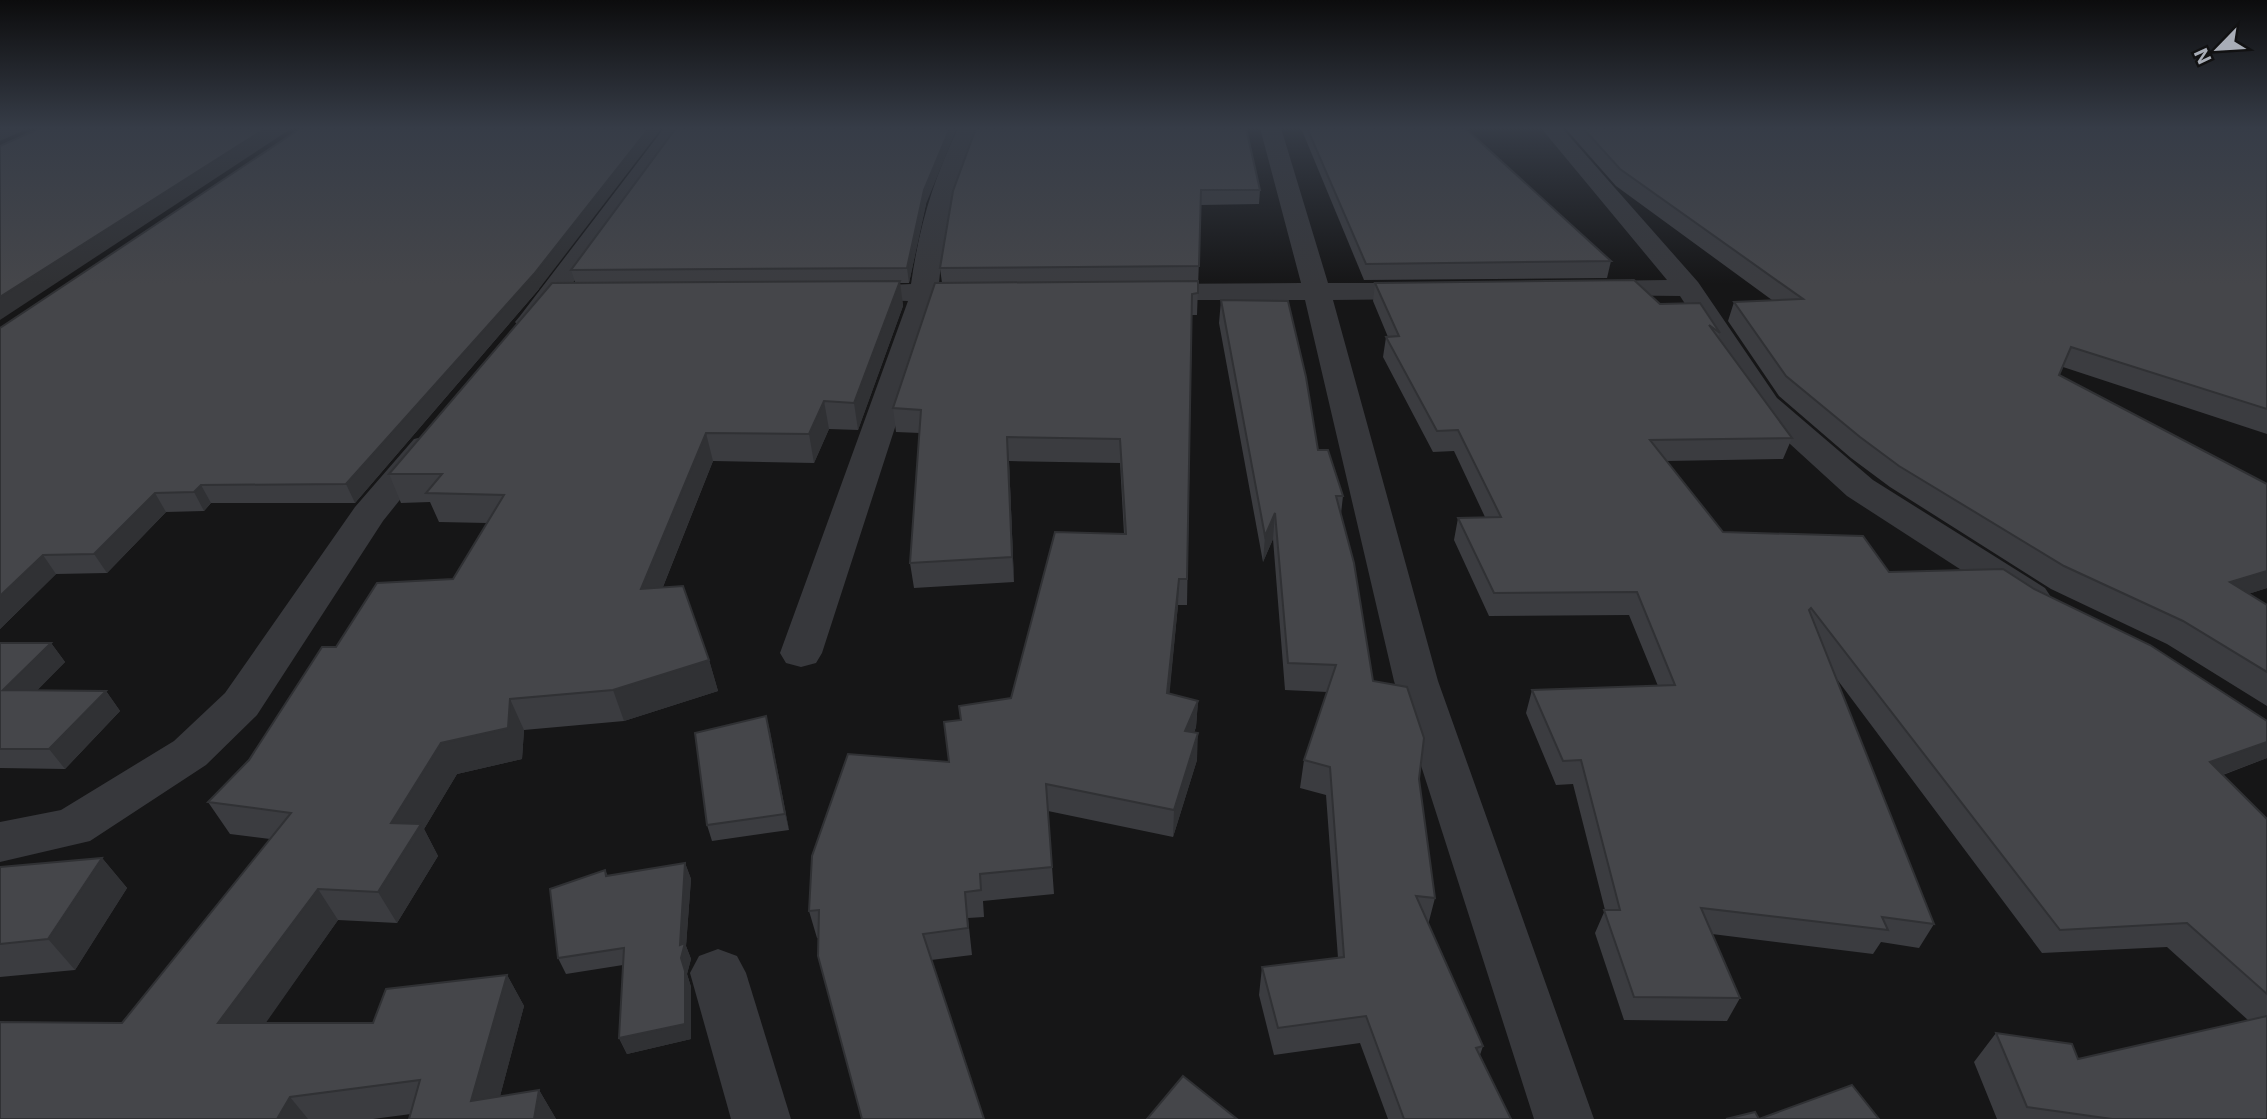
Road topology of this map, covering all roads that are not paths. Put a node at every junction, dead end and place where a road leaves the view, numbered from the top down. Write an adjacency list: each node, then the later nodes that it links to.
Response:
1 (641, 180): 13 (street)
2 (947, 180): 8 (street)
3 (1285, 180): 11 (street)
4 (1596, 180): 5 (street)
5 (1688, 288): 6 (street); 15 (street)
6 (1564, 289)
7 (1454, 290): 11 (street)
8 (924, 292): 9 (street); 12 (street); 16 (street)
9 (1005, 292)
10 (1114, 292): 11 (street)
11 (1317, 292): 20 (street)
12 (827, 294)
13 (508, 349)
14 (447, 422): 17 (street)
15 (2059, 611)
16 (802, 653)
17 (0, 842)
18 (718, 973): 19 (street)
19 (761, 1119)
20 (1564, 1119)

